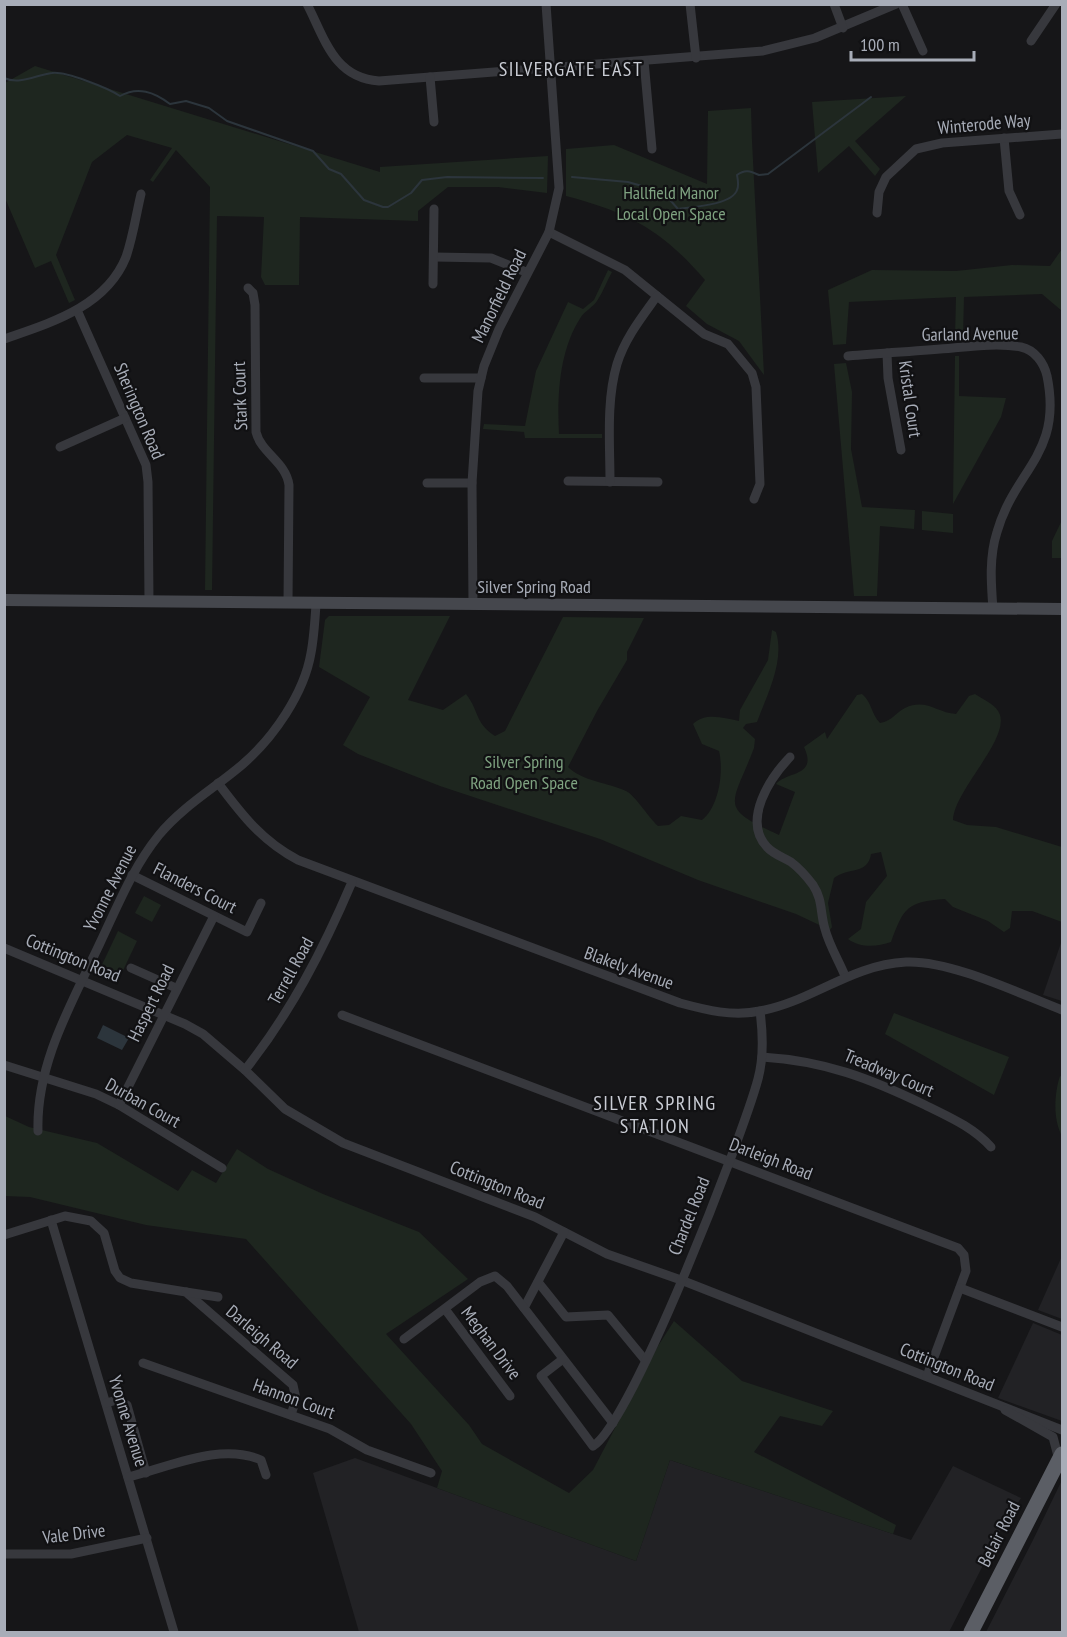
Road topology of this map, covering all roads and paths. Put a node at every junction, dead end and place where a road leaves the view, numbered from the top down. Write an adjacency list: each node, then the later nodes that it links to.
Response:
1 (307, 4): 14 (street)
2 (546, 4): 13 (street, Manorfield Road)
3 (690, 4): 11 (street)
4 (834, 4): 8 (street)
5 (896, 4): 8 (street)
6 (902, 4): 10 (street)
7 (1056, 4): 9 (street)
8 (843, 28): 11 (street)
9 (1031, 41)
10 (923, 51)
11 (696, 58): 12 (street)
12 (644, 61): 13 (street); 18 (street)
13 (551, 68): 14 (street); 23 (street, Manorfield Road)
14 (430, 77): 15 (street)
15 (434, 122)
16 (1062, 134): 17 (street, Winterode Way)
17 (1004, 138): 21 (street, Winterode Way); 22 (street)
18 (651, 149)
19 (141, 194): 29 (street)
20 (434, 210): 24 (street)
21 (877, 213)
22 (1020, 215)
23 (549, 232): 25 (street, Manorfield Road); 28 (street)
24 (434, 257): 25 (street); 26 (street)
25 (526, 272): 34 (street, Manorfield Road)
26 (434, 284)
27 (248, 288): 46 (street, Stark Court)
28 (657, 296): 39 (street); 43 (street)
29 (77, 310): 30 (street); 35 (street, Sherington Road)
30 (4, 339)
31 (887, 353): 32 (street, Garland Avenue); 37 (street, Kristal Court); 49 (street, Garland Avenue)
32 (848, 356)
33 (424, 378): 34 (street)
34 (481, 378): 42 (street, Manorfield Road)
35 (125, 418): 36 (street); 45 (street, Sherington Road)
36 (60, 447)
37 (901, 450)
38 (568, 481): 39 (street)
39 (610, 482): 40 (street)
40 (658, 482)
41 (427, 483): 42 (street)
42 (472, 483): 48 (street, Manorfield Road)
43 (754, 499)
44 (4, 600): 45 (main road, Silver Spring Road)
45 (149, 602): 46 (main road, Silver Spring Road)
46 (288, 603): 47 (main road, Silver Spring Road)
47 (316, 603): 48 (main road, Silver Spring Road); 52 (street, Yvonne Avenue)
48 (473, 605): 49 (main road, Silver Spring Road)
49 (993, 609): 50 (main road, Silver Spring Road)
50 (1062, 609)
51 (790, 757): 59 (street)
52 (218, 783): 53 (street, Yvonne Avenue); 54 (street, Blakely Avenue)
53 (132, 875): 56 (street, Flanders Court); 60 (street, Yvonne Avenue)
54 (352, 882): 63 (street, Blakely Avenue); 68 (street, Terrell Road)
55 (261, 903): 56 (street, Flanders Court)
56 (214, 916): 61 (street, Haspert Road)
57 (4, 948): 60 (street, Cottington Road)
58 (131, 968): 61 (street)
59 (845, 976): 62 (street, Blakely Avenue); 63 (street, Blakely Avenue)
60 (83, 980): 64 (street, Cottington Road); 69 (street, Yvonne Avenue)
61 (176, 988): 64 (street, Haspert Road)
62 (1062, 1010)
63 (760, 1011): 66 (street, Chardel Road)
64 (165, 1014): 68 (street, Cottington Road); 70 (street, Haspert Road)
65 (342, 1015): 73 (street, Darleigh Road)
66 (762, 1057): 72 (street, Treadway Court); 73 (street, Chardel Road)
67 (4, 1065): 69 (street, Durban Court)
68 (245, 1070): 76 (street, Cottington Road)
69 (43, 1077): 70 (street, Durban Court); 71 (street, Yvonne Avenue)
70 (119, 1105): 74 (street, Durban Court)
71 (38, 1131)
72 (991, 1147)
73 (729, 1161): 78 (street, Chardel Road); 80 (street, Darleigh Road)
74 (222, 1168)
75 (51, 1220): 77 (street, Darleigh Road); 81 (street, Darleigh Road); 92 (street, Yvonne Avenue)
76 (564, 1232): 78 (street, Cottington Road); 79 (street)
77 (4, 1235)
78 (681, 1281): 88 (street, Chardel Road); 90 (street, Cottington Road)
79 (538, 1282): 83 (street); 88 (street)
80 (960, 1288): 85 (street); 90 (street, Darleigh Road)
81 (186, 1292): 82 (street, Darleigh Road); 94 (street, Darleigh Road)
82 (218, 1297)
83 (524, 1308): 84 (street); 87 (street)
84 (445, 1309): 86 (street); 91 (street, Meghan Drive)
85 (1062, 1327)
86 (404, 1339)
87 (563, 1359): 95 (street); 95 (street, Chardel Road)
88 (645, 1360): 95 (street, Chardel Road)
89 (143, 1363): 94 (street, Hannon Court)
90 (927, 1376): 93 (street, Cottington Road)
91 (510, 1396)
92 (106, 1403): 98 (street); 101 (street, Yvonne Avenue)
93 (1003, 1408): 96 (street, Cottington Road); 97 (street, Cottington Road)
94 (291, 1415): 99 (street, Hannon Court)
95 (613, 1424)
96 (1062, 1430)
97 (1061, 1457): 105 (highway, Belair Road)
98 (146, 1473): 100 (street); 101 (street)
99 (431, 1473)
100 (266, 1475)
101 (128, 1477): 102 (street, Yvonne Avenue)
102 (147, 1538): 103 (street, Vale Drive); 104 (street, Yvonne Avenue)
103 (4, 1554)
104 (174, 1632)
105 (971, 1632)

